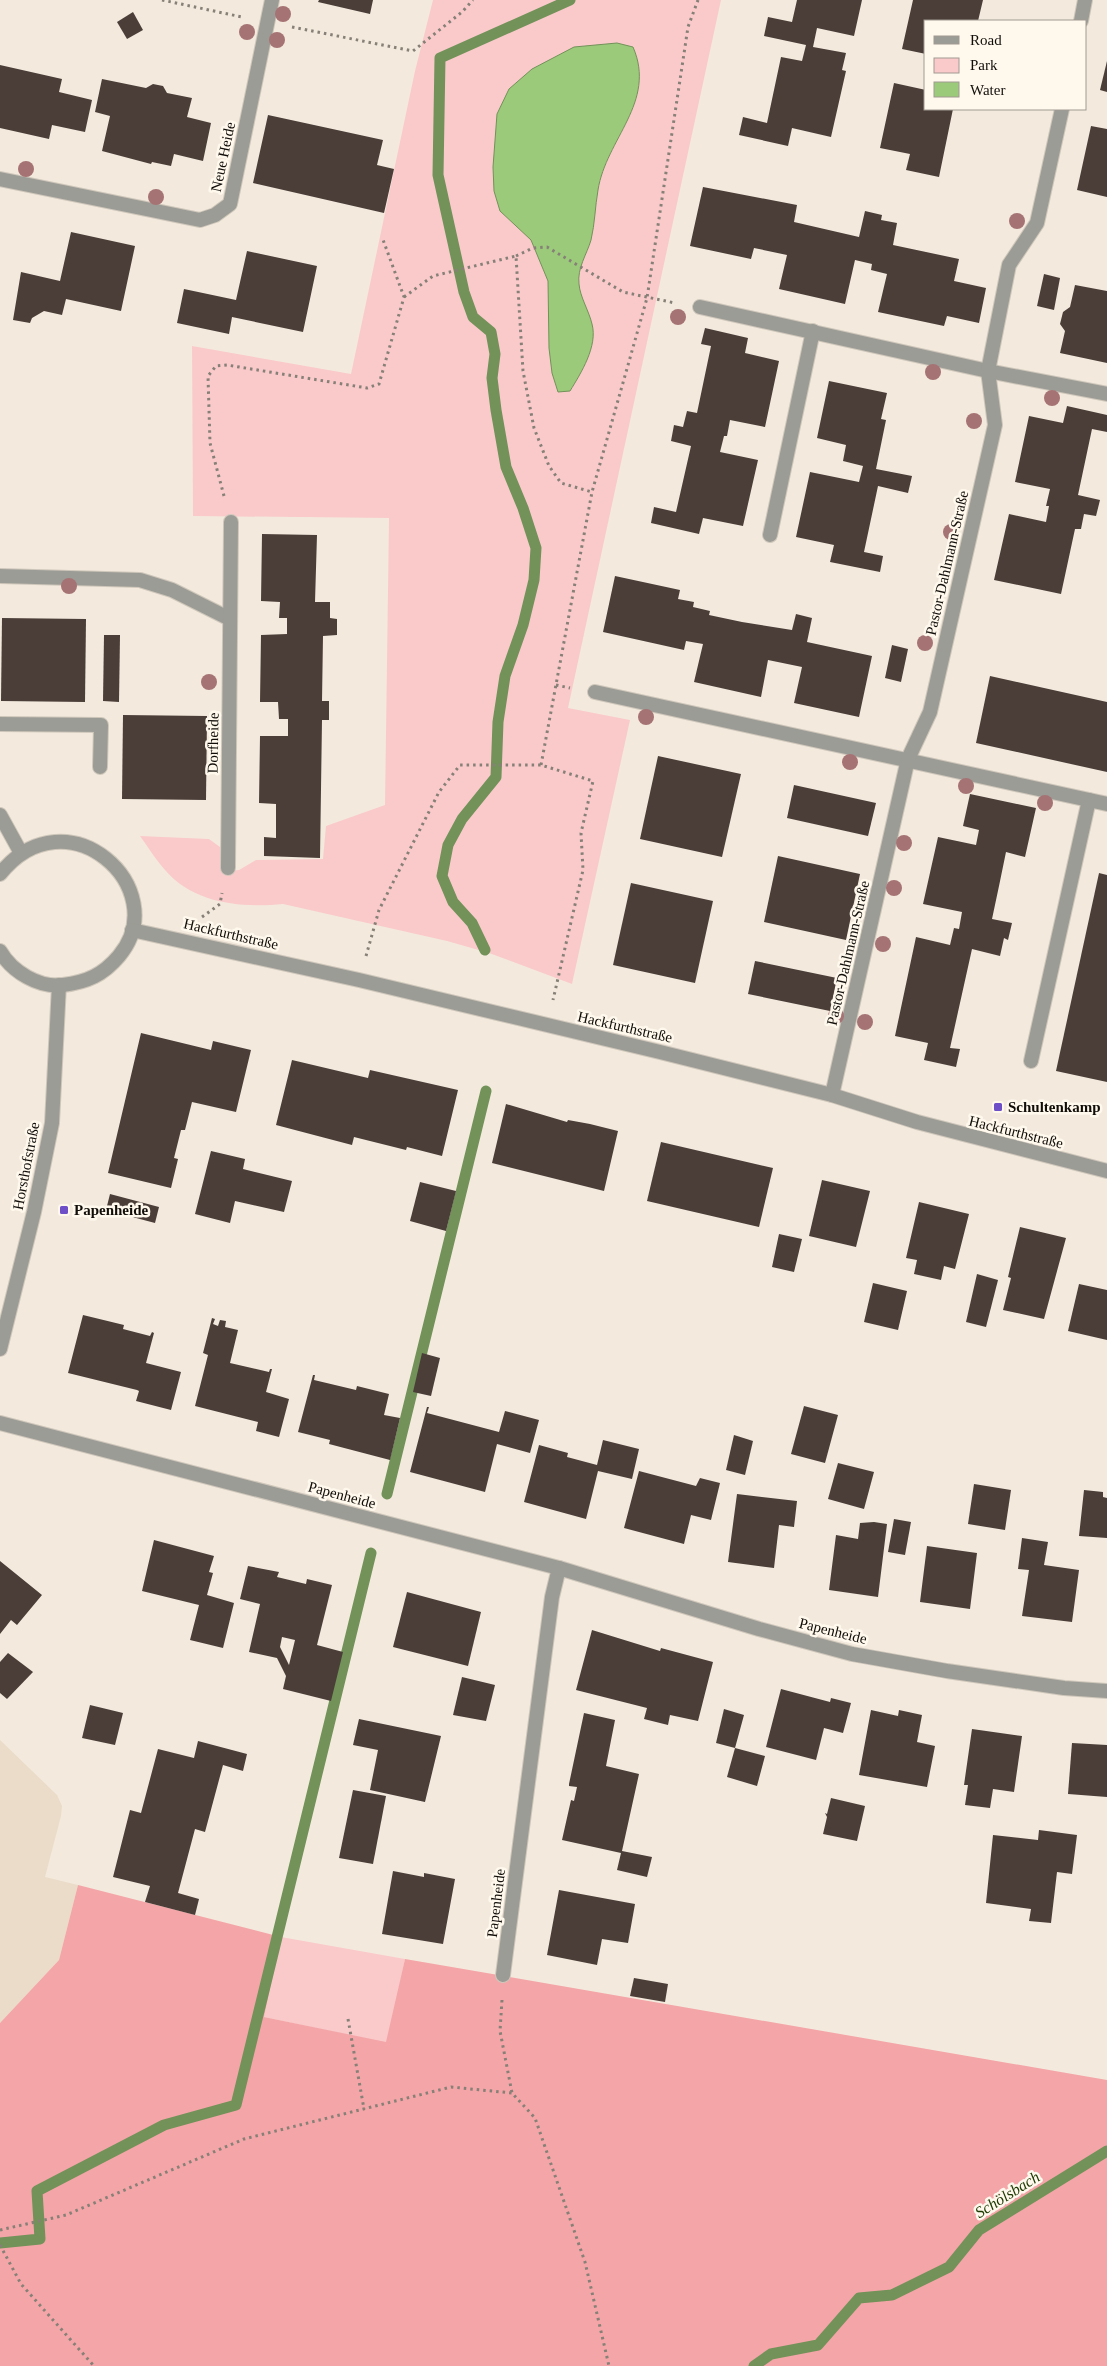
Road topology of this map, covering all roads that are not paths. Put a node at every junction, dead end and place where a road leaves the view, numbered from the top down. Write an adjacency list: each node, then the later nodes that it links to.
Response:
1 (272, 0): 5 (street, Neue Heide)
2 (1085, 0): 3 (street)
3 (1081, 20)
4 (1062, 110): 8 (street, Pastor-Dahlmann-Straße)
5 (0, 179)
6 (700, 307): 7 (street)
7 (813, 331): 8 (street); 11 (street)
8 (988, 371): 9 (street); 16 (street, Pastor-Dahlmann-Straße)
9 (1107, 394)
10 (231, 522): 13 (street, Dorfheide)
11 (770, 536)
12 (0, 576): 13 (street)
13 (230, 619): 22 (street, Dorfheide)
14 (595, 692): 16 (street)
15 (0, 724): 17 (street)
16 (908, 759): 18 (street); 28 (street, Pastor-Dahlmann-Straße)
17 (100, 767)
18 (1089, 800): 19 (street); 27 (street)
19 (1107, 804)
20 (0, 815): 21 (street)
21 (21, 853): 23 (street); 24 (street)
22 (228, 868)
23 (0, 874)
24 (132, 930): 26 (street); 28 (street, Hackfurthstraße)
25 (0, 951): 26 (street)
26 (59, 985): 30 (street, Horsthofstraße)
27 (1031, 1061)
28 (832, 1095): 29 (street, Hackfurthstraße)
29 (1107, 1171)
30 (0, 1349)
31 (0, 1423): 32 (street, Papenheide)
32 (559, 1568): 33 (street, Papenheide); 34 (street, Papenheide)
33 (1107, 1691)
34 (503, 1975)

